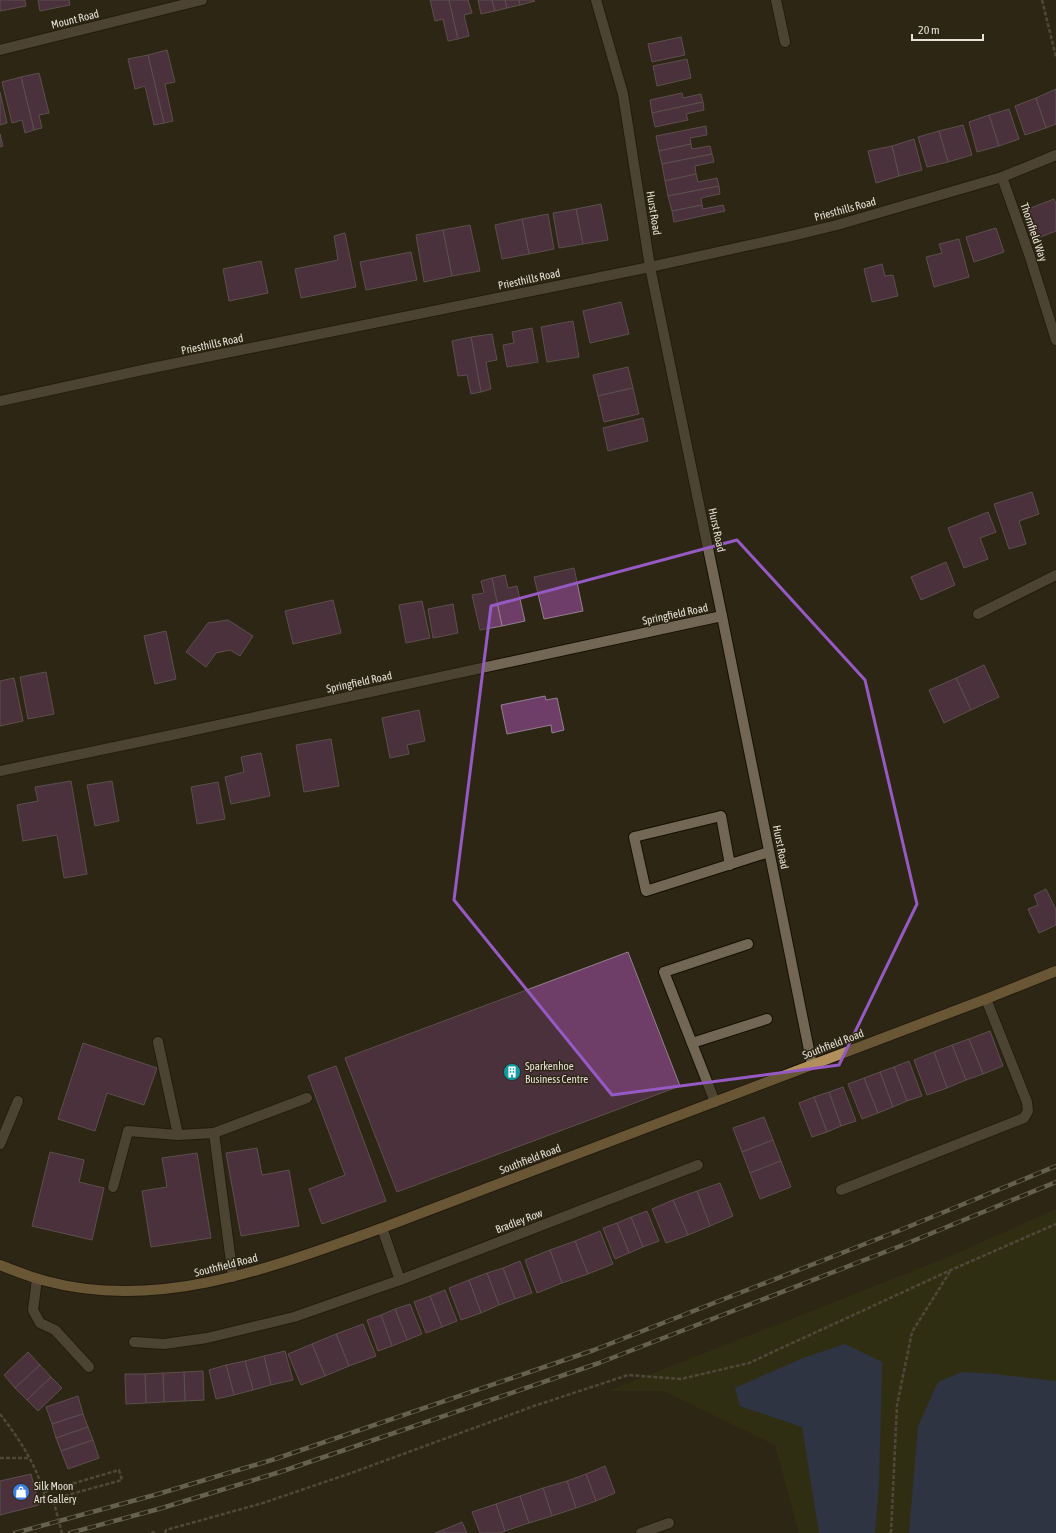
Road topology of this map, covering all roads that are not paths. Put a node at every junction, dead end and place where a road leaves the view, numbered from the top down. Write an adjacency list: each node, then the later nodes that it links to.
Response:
1 (202, 0): 5 (street, Mount Road)
2 (596, 0): 8 (street, Hurst Road)
3 (776, 0): 4 (street)
4 (786, 42)
5 (0, 50)
6 (1056, 155): 7 (street, Priesthills Road)
7 (1002, 177): 8 (street, Priesthills Road); 9 (street, Thornfield Way)
8 (650, 267): 10 (street, Priesthills Road); 13 (street, Hurst Road)
9 (1056, 340)
10 (0, 401)
11 (1056, 575): 12 (street)
12 (978, 614)
13 (722, 616): 14 (street, Springfield Road); 15 (street, Hurst Road)
14 (0, 771)
15 (770, 852): 16 (street); 23 (street, Hurst Road)
16 (730, 865): 16 (street)
17 (748, 944): 22 (street)
18 (1056, 971): 19 (main road, Southfield Road)
19 (986, 999): 23 (main road, Southfield Road); 32 (street)
20 (767, 1019): 22 (street)
21 (158, 1042): 28 (street)
22 (692, 1043): 26 (street)
23 (812, 1065): 26 (main road, Southfield Road)
24 (307, 1098): 27 (street)
25 (18, 1102): 29 (street)
26 (715, 1102): 33 (main road, Southfield Road)
27 (214, 1133): 28 (street); 35 (street)
28 (178, 1135): 31 (street)
29 (0, 1144)
30 (698, 1166): 37 (street, Bradley Row)
31 (113, 1187)
32 (842, 1190)
33 (382, 1228): 35 (main road, Southfield Road); 37 (street)
34 (0, 1265): 36 (main road, Southfield Road)
35 (233, 1277): 36 (main road, Southfield Road)
36 (37, 1279): 39 (street)
37 (400, 1280): 38 (street, Bradley Row)
38 (134, 1342)
39 (89, 1367)
40 (669, 1522): 41 (street)
41 (641, 1533)

